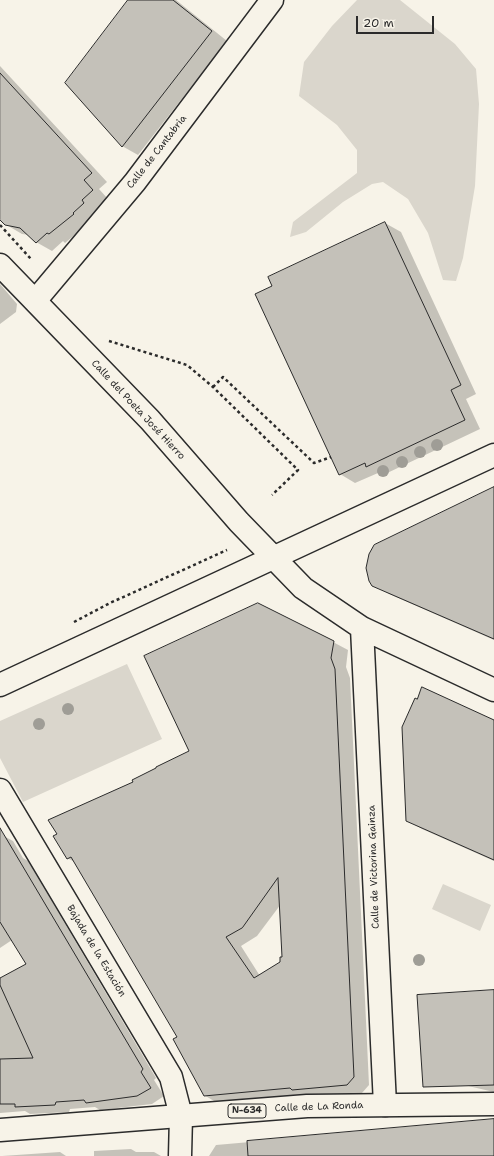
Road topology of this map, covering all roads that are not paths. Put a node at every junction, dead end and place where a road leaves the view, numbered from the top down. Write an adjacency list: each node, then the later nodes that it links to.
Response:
1 (272, 0): 3 (main road, Calle de Cantabria)
2 (0, 265): 3 (main road, Calle del Poeta José Hierro)
3 (35, 301): 5 (main road, Calle del Poeta José Hierro)
4 (494, 455): 5 (main road)
5 (274, 557): 6 (main road, Calle del Poeta José Hierro); 7 (main road)
6 (362, 628): 8 (main road, Calle del Poeta José Hierro); 12 (main road, Calle de Victorina Gainza)
7 (0, 686)
8 (494, 690)
9 (0, 790): 10 (main road, Bajada de la Estación)
10 (8, 820): 13 (main road, Bajada de la Estación)
11 (494, 1104): 12 (main road, Calle de La Ronda / N-634)
12 (385, 1105): 13 (main road, Calle de La Ronda / N-634)
13 (181, 1116): 14 (main road, Calle de La Ronda / N-634); 15 (main road, Bajada de la Estación)
14 (0, 1130)
15 (180, 1156)

